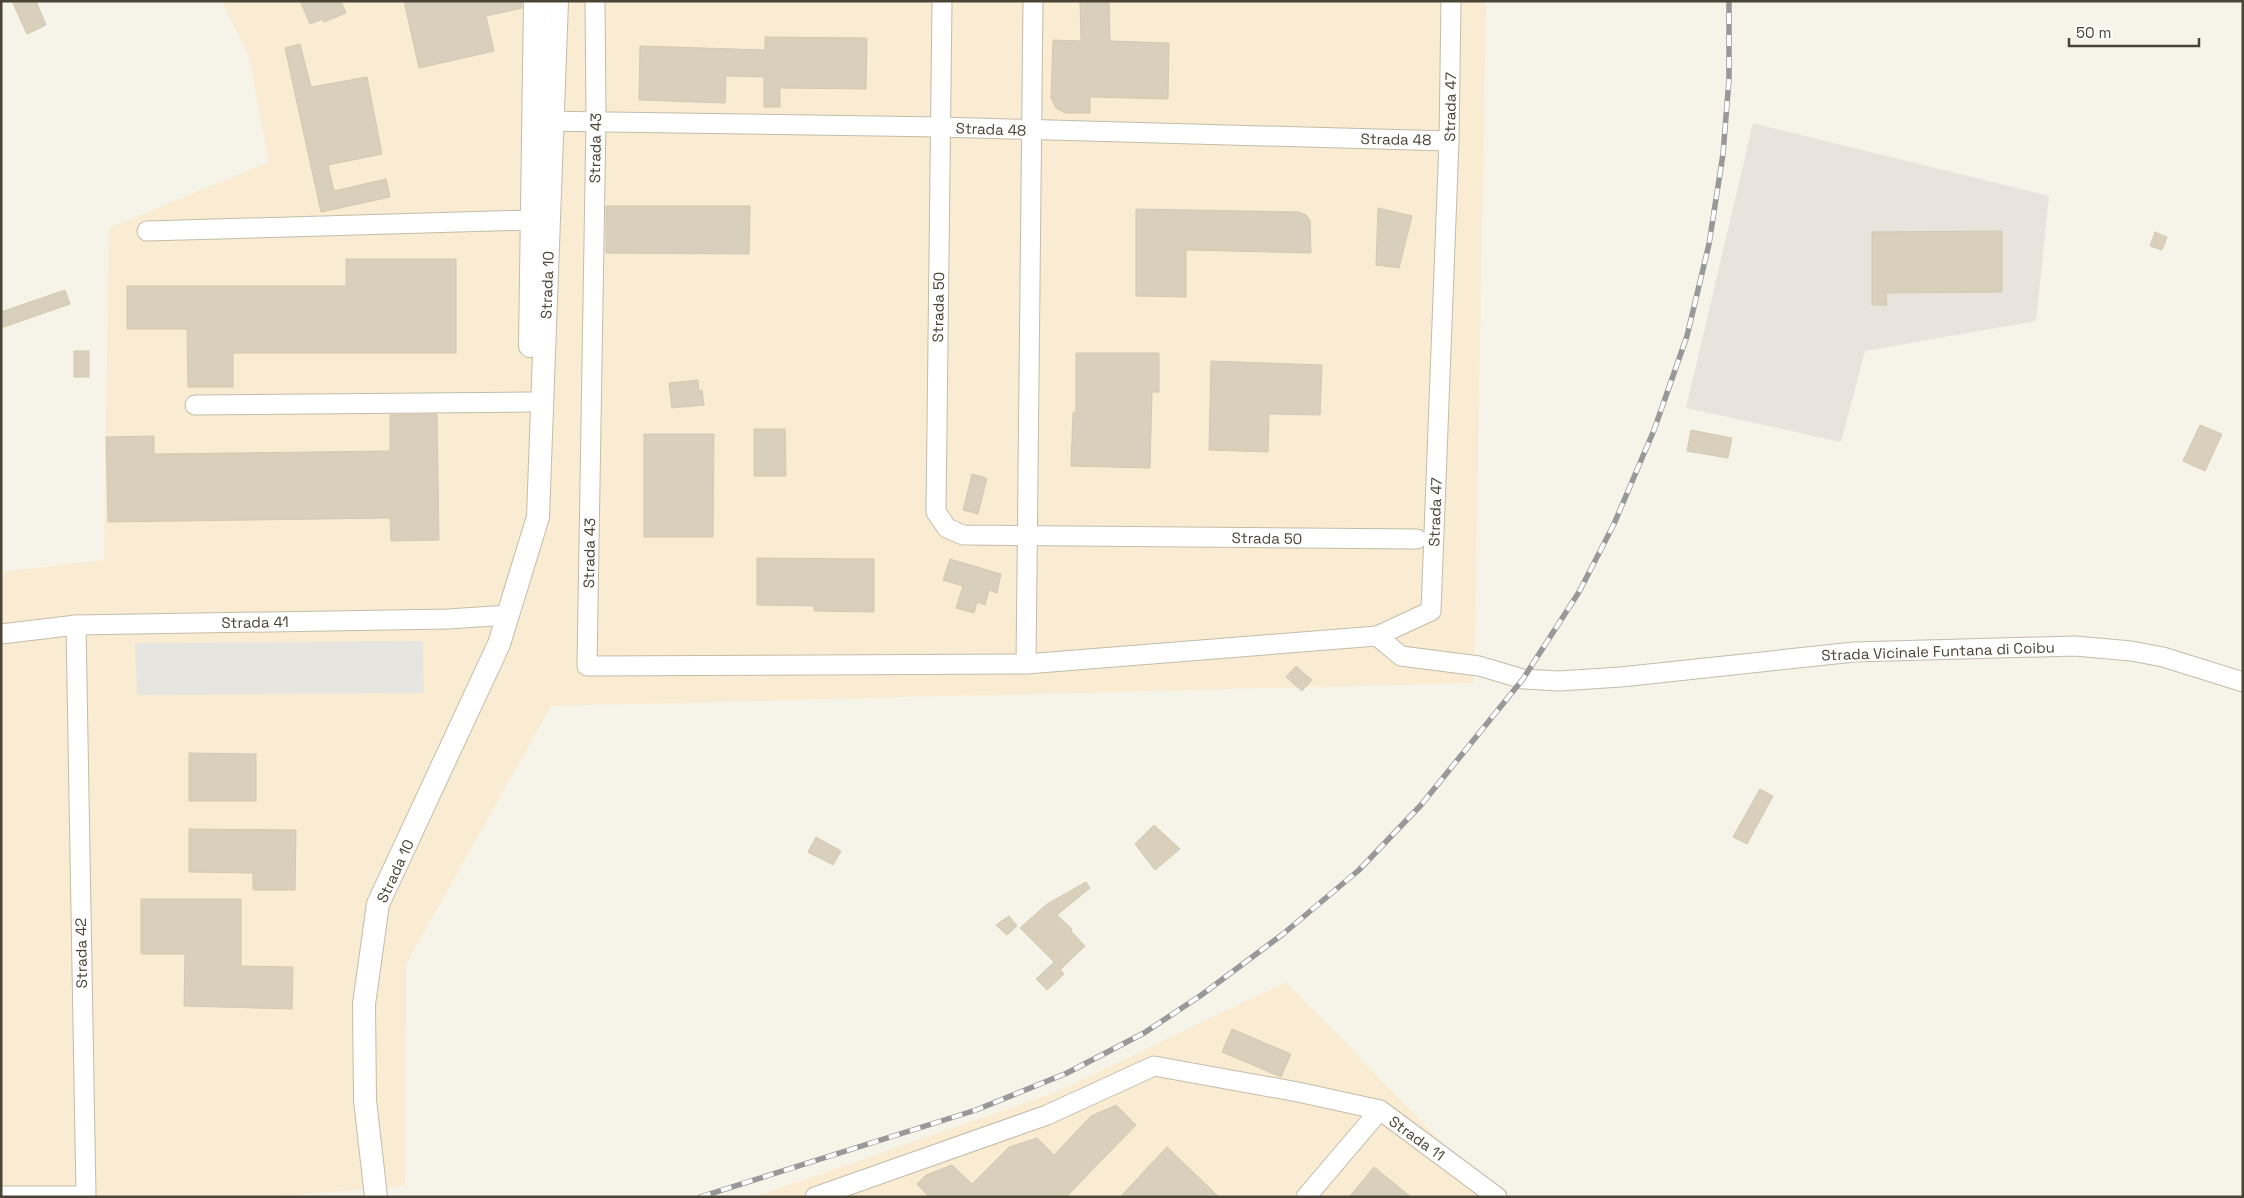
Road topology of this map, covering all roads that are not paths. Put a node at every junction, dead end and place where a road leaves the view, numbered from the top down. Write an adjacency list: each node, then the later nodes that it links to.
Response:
1 (535, 1): 8 (street, Strada 10)
2 (557, 1): 8 (street, Strada 10)
3 (595, 1): 7 (street, Strada 43)
4 (942, 1): 9 (street, Strada 50)
5 (1033, 1): 10 (street)
6 (1451, 1): 11 (street, Strada 47)
7 (596, 120): 8 (street, Strada 48); 9 (street, Strada 48); 23 (street, Strada 43)
8 (543, 121): 12 (street, Strada 10); 18 (street, Strada 10)
9 (940, 127): 10 (street, Strada 48); 16 (street, Strada 50)
10 (1032, 131): 11 (street, Strada 48); 16 (street)
11 (1449, 141): 22 (street, Strada 47)
12 (531, 220): 13 (street); 14 (street, Strada 10)
13 (148, 231)
14 (530, 402): 15 (street); 18 (street, Strada 10)
15 (195, 405)
16 (1027, 536): 17 (street, Strada 50); 23 (street)
17 (1417, 539)
18 (523, 567): 19 (street, Strada 10)
19 (508, 615): 20 (street, Strada 41); 27 (street, Strada 10)
20 (76, 625): 21 (street, Strada 41); 26 (street, Strada 42)
21 (1, 634)
22 (1377, 636): 23 (street, Strada 47); 24 (street, Strada Vicinale Funtana di Coibu)
23 (1026, 664)
24 (2243, 682)
25 (1380, 1110): 28 (street); 29 (street, Strada 11); 30 (street, Strada 11)
26 (1, 1196)
27 (376, 1197)
28 (815, 1197)
29 (1306, 1197)
30 (1497, 1197)

